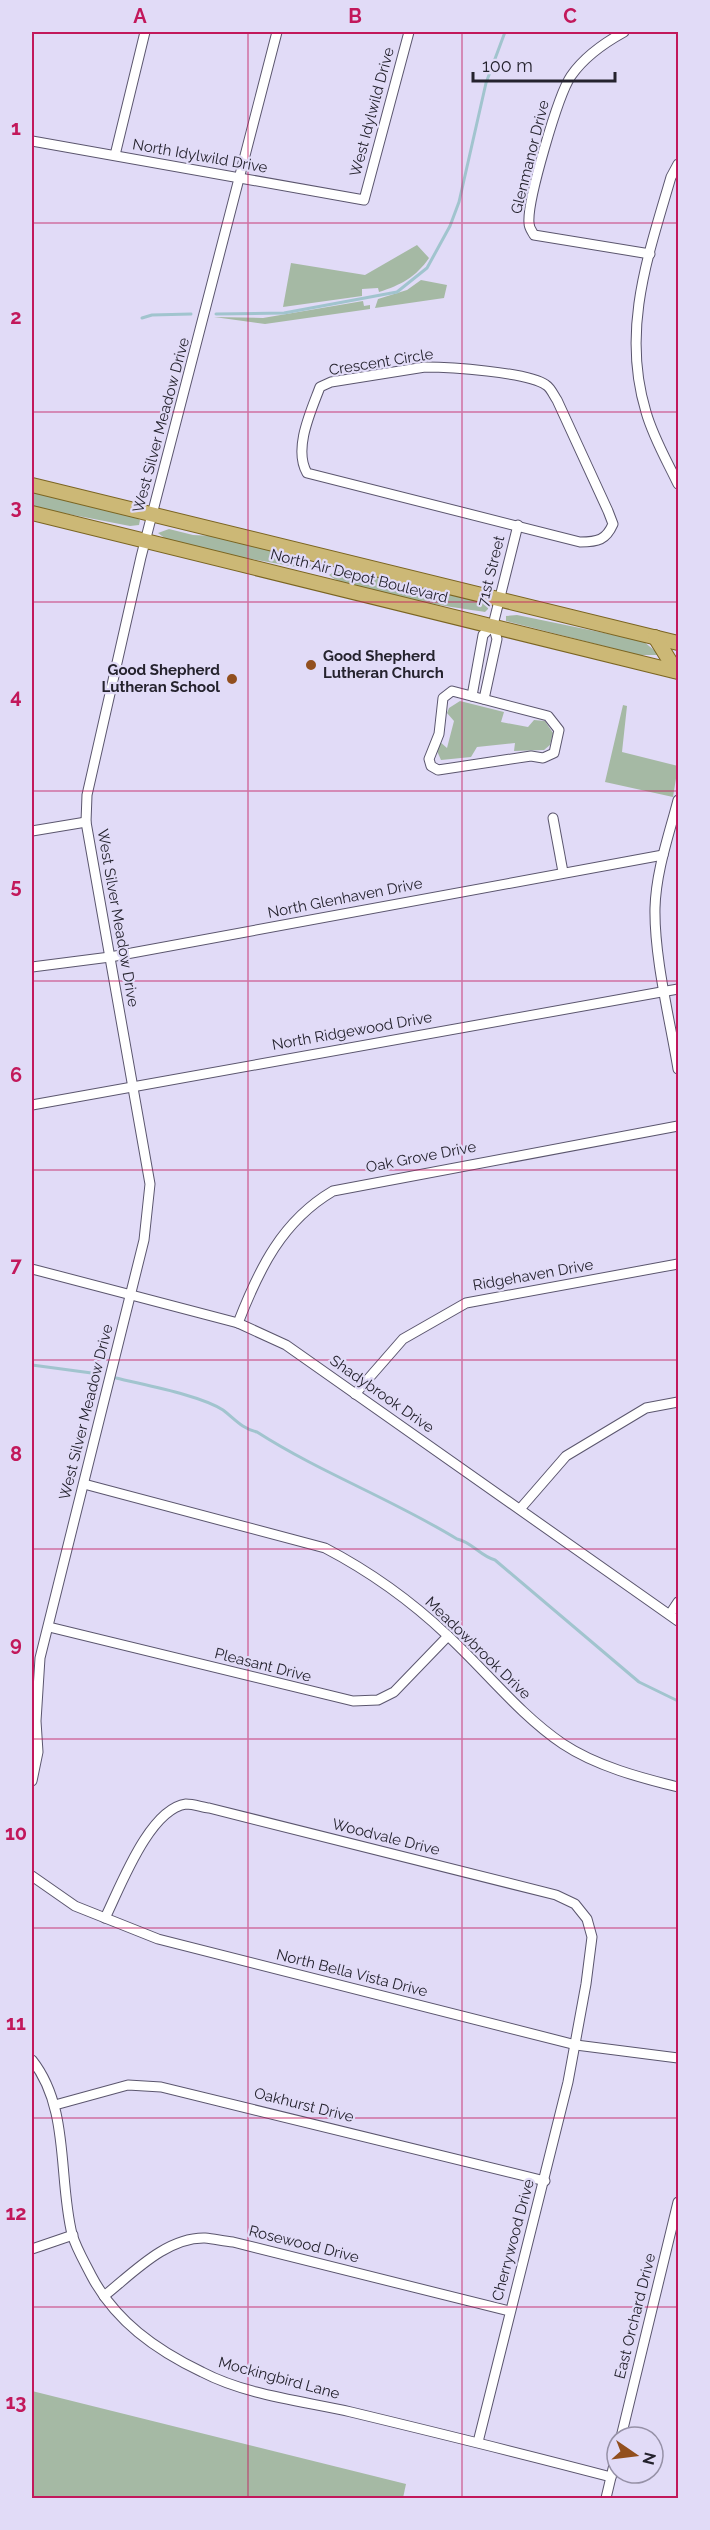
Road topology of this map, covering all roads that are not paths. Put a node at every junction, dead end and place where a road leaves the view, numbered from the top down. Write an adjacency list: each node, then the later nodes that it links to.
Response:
1 (146, 32): 6 (street)
2 (278, 32): 8 (street, West Silver Meadow Drive)
3 (410, 32): 9 (street, West Idylwild Drive)
4 (624, 32): 10 (street, Glenmanor Drive)
5 (32, 141): 6 (street, North Idylwild Drive)
6 (115, 155): 8 (street, North Idylwild Drive)
7 (678, 164): 10 (street)
8 (241, 179): 9 (street, North Idylwild Drive); 14 (street, West Silver Meadow Drive)
9 (364, 200)
10 (650, 254): 11 (street)
11 (678, 484)
12 (32, 485): 14 (main road, North Air Depot Boulevard)
13 (32, 513): 16 (main road, North Air Depot Boulevard)
14 (153, 514): 16 (street, West Silver Meadow Drive); 17 (main road, North Air Depot Boulevard)
15 (518, 525): 15 (street, Crescent Circle); 19 (street, 71st Street)
16 (146, 541): 18 (main road, North Air Depot Boulevard); 28 (street, West Silver Meadow Drive)
17 (324, 556): 18 (main road); 19 (main road, North Air Depot Boulevard)
18 (318, 582): 20 (main road, North Air Depot Boulevard)
19 (500, 599): 20 (street, 71st Street); 21 (main road, North Air Depot Boulevard)
20 (493, 625): 23 (main road, North Air Depot Boulevard); 24 (street); 25 (street)
21 (655, 637): 22 (main road, North Air Depot Boulevard); 23 (main road)
22 (678, 643)
23 (677, 671)
24 (471, 696): 25 (street); 25 (street)
25 (484, 699)
26 (678, 800): 30 (street)
27 (554, 818): 31 (street)
28 (86, 822): 29 (street); 32 (street, West Silver Meadow Drive)
29 (32, 831)
30 (663, 855): 31 (street, North Glenhaven Drive); 34 (street)
31 (563, 872): 32 (street, North Glenhaven Drive)
32 (110, 957): 33 (street, North Glenhaven Drive); 37 (street, West Silver Meadow Drive)
33 (32, 967)
34 (665, 989): 35 (street, North Ridgewood Drive); 36 (street); 37 (street, North Ridgewood Drive)
35 (678, 989)
36 (678, 1069)
37 (134, 1087): 38 (street, North Ridgewood Drive); 42 (street, West Silver Meadow Drive)
38 (32, 1105)
39 (678, 1126): 43 (street, Oak Grove Drive)
40 (678, 1264): 44 (street, Ridgehaven Drive)
41 (32, 1269): 42 (street, Shadybrook Drive)
42 (130, 1293): 43 (street, Shadybrook Drive); 46 (street, West Silver Meadow Drive)
43 (238, 1323): 44 (street, Shadybrook Drive)
44 (355, 1394): 47 (street, Shadybrook Drive)
45 (678, 1402): 47 (street)
46 (84, 1484): 51 (street, West Silver Meadow Drive); 52 (street, Meadowbrook Drive)
47 (519, 1509): 49 (street, Shadybrook Drive)
48 (678, 1602): 49 (street)
49 (670, 1614): 50 (street, Shadybrook Drive)
50 (678, 1620)
51 (49, 1627): 52 (street, Pleasant Drive); 53 (street, West Silver Meadow Drive)
52 (448, 1636): 54 (street, Meadowbrook Drive)
53 (32, 1781)
54 (678, 1787)
55 (32, 1876): 56 (street, North Bella Vista Drive)
56 (105, 1918): 57 (street, North Bella Vista Drive); 57 (street, Woodvale Drive)
57 (576, 2045): 58 (street, North Bella Vista Drive); 61 (street, Cherrywood Drive)
58 (678, 2058)
59 (32, 2060): 60 (street, Mockingbird Lane)
60 (55, 2105): 61 (street, Oakhurst Drive); 63 (street, Mockingbird Lane)
61 (545, 2181): 66 (street, Cherrywood Drive)
62 (678, 2202): 67 (street, East Orchard Drive)
63 (73, 2235): 64 (street); 65 (street, Mockingbird Lane)
64 (32, 2249)
65 (104, 2296): 66 (street, Rosewood Drive); 68 (street, Mockingbird Lane)
66 (509, 2311): 68 (street, Cherrywood Drive)
67 (624, 2425)
68 (478, 2442): 69 (street, Mockingbird Lane)
69 (605, 2475)

